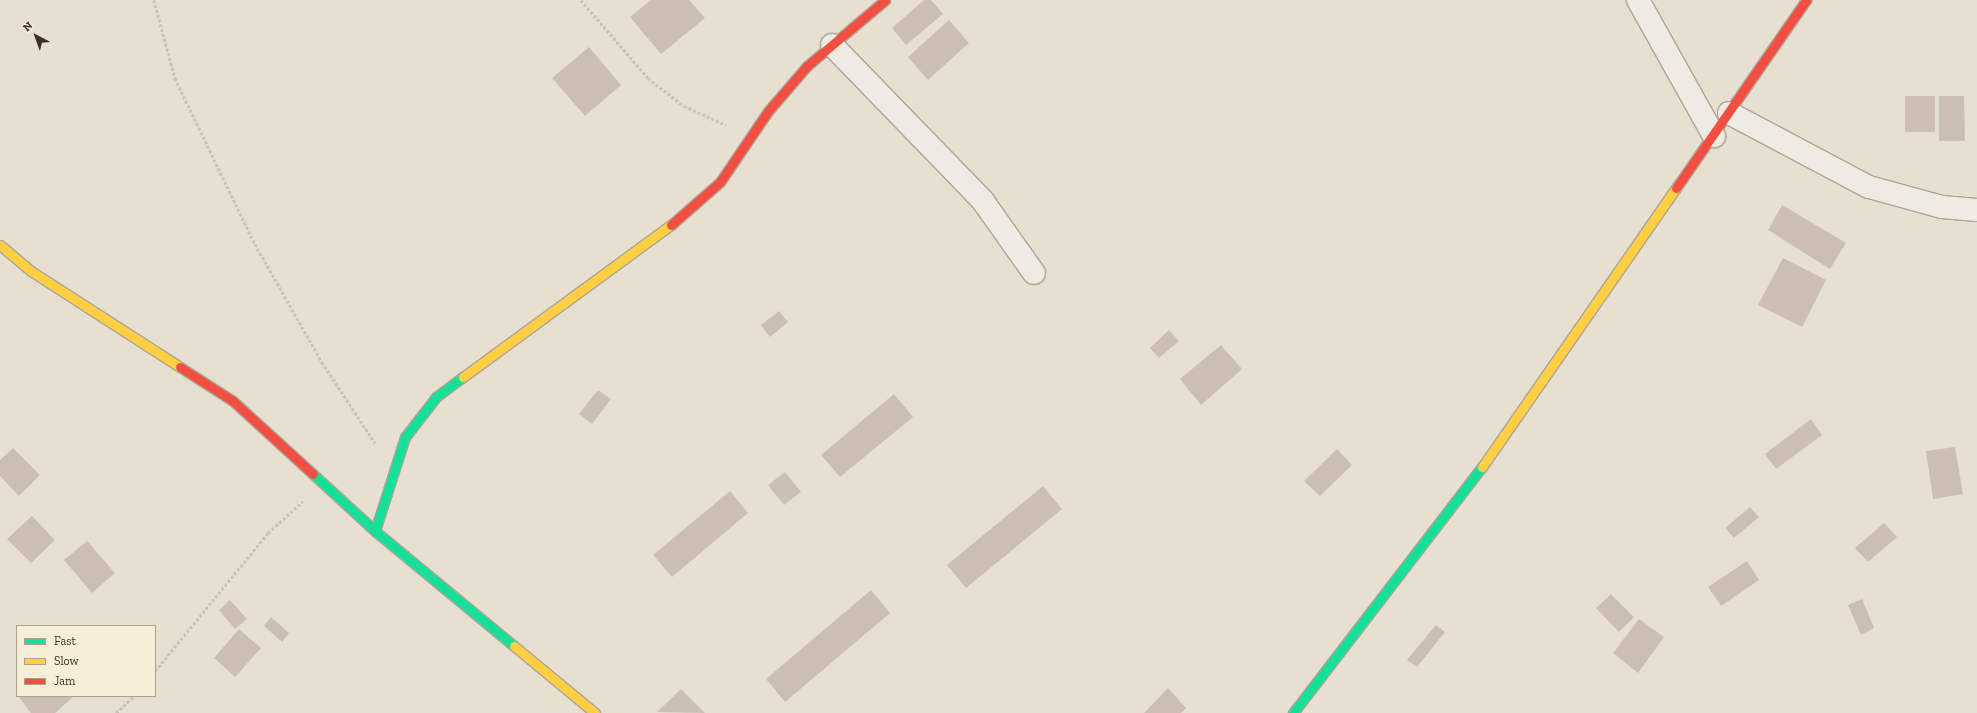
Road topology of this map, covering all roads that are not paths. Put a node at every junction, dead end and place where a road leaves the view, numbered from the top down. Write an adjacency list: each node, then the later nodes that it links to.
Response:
1 (885, 0): 4 (street)
2 (1638, 0): 6 (street)
3 (1806, 0): 5 (street)
4 (832, 45): 9 (street); 10 (street)
5 (1728, 113): 6 (street); 7 (street)
6 (1714, 136): 12 (street)
7 (1977, 210)
8 (0, 245): 10 (street)
9 (1034, 273)
10 (375, 531): 11 (street)
11 (595, 713)
12 (1293, 713)

